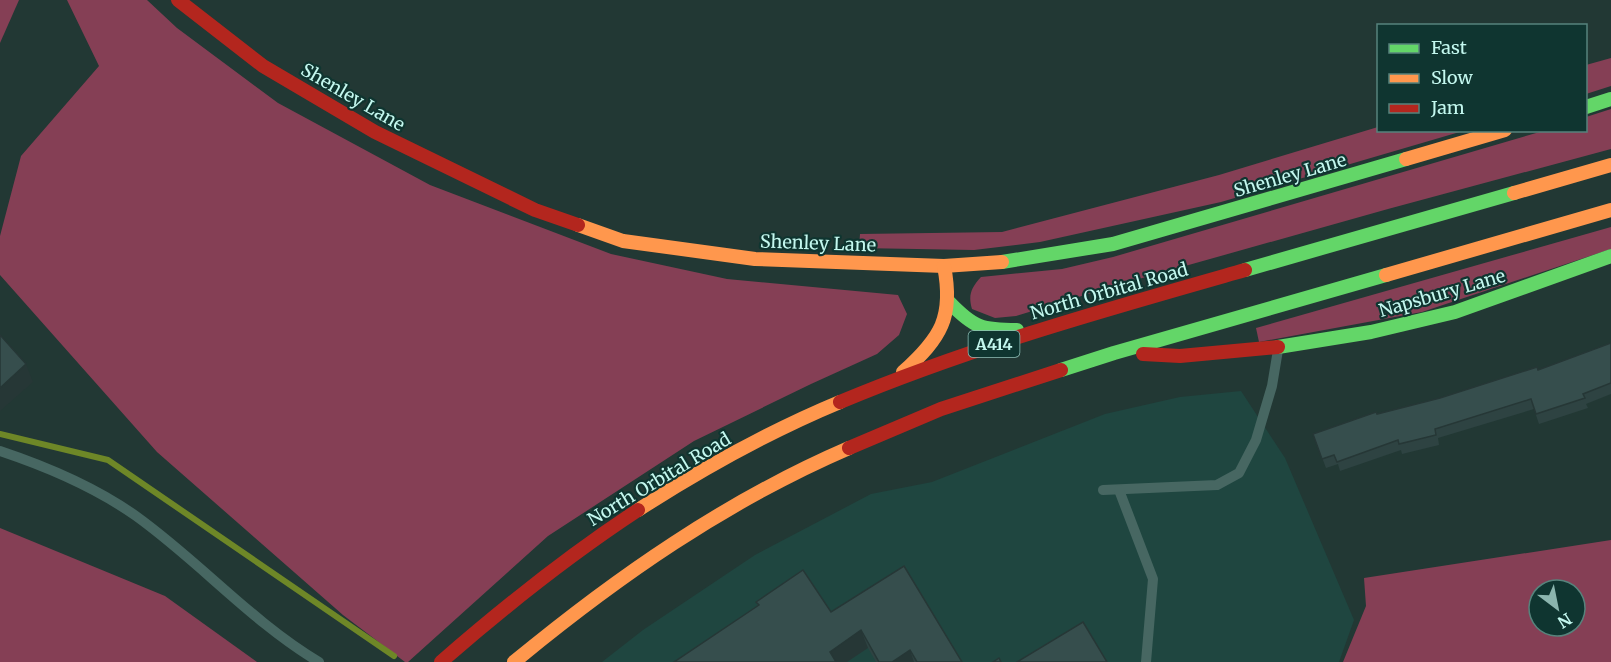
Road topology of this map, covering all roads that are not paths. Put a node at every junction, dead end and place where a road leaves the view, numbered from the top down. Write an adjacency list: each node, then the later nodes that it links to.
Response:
1 (178, 0): 8 (main road, Shenley Lane)
2 (1611, 99): 3 (main road)
3 (1587, 107)
4 (1498, 132): 8 (main road, Shenley Lane)
5 (1611, 165): 10 (main road, North Orbital Road / A414)
6 (1611, 210): 12 (main road, A414)
7 (1611, 255): 11 (main road, Napsbury Lane)
8 (944, 266): 9 (main road)
9 (949, 302): 10 (main road); 13 (main road)
10 (1039, 329): 13 (main road, North Orbital Road / A414)
11 (1278, 346): 12 (main road, Napsbury Lane); 16 (lane)
12 (1114, 353): 19 (main road, A414)
13 (897, 378): 18 (main road, North Orbital Road / A414)
14 (0, 451): 17 (lane)
15 (1103, 490): 16 (lane)
16 (1119, 490): 20 (lane)
17 (319, 662)
18 (441, 662)
19 (514, 662)
20 (1146, 662)

